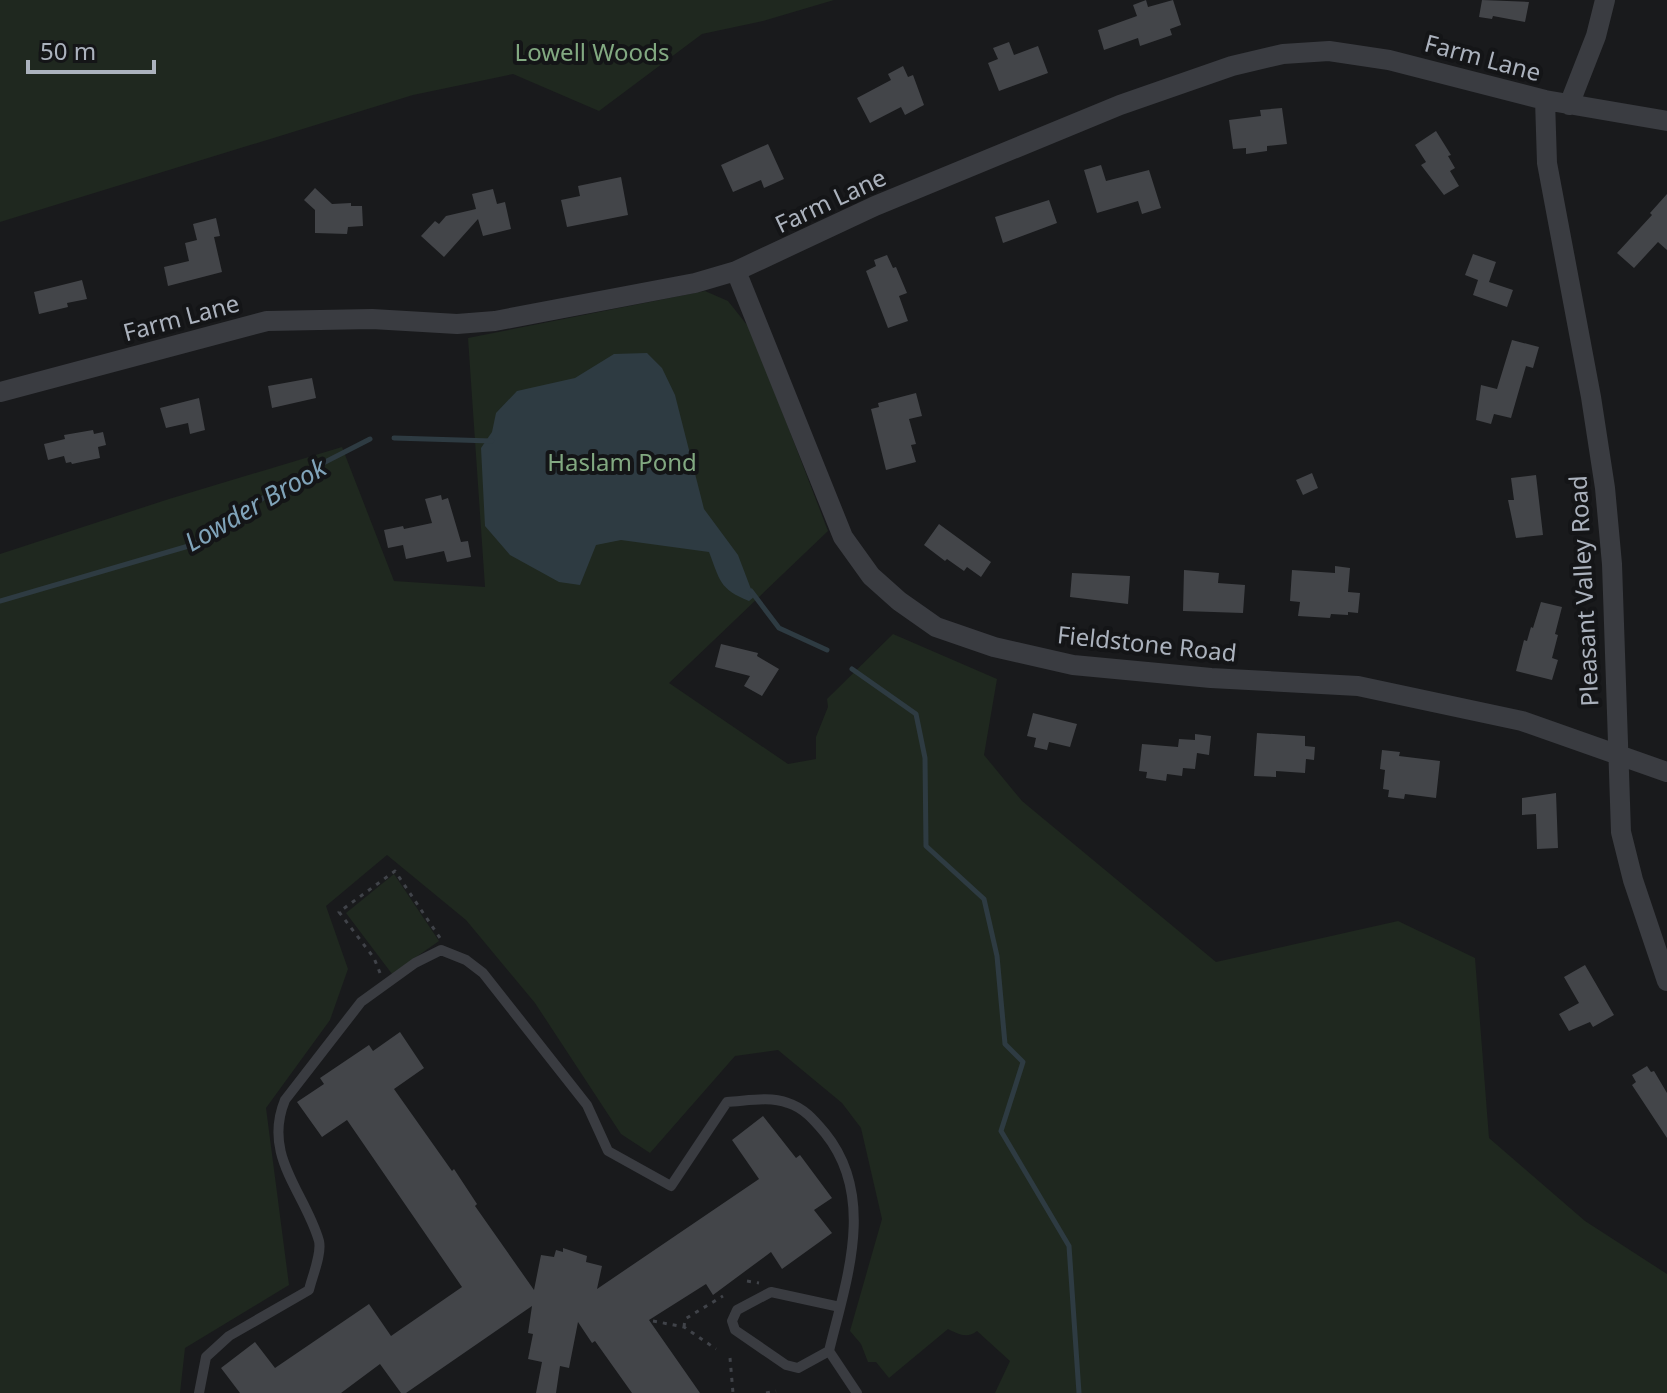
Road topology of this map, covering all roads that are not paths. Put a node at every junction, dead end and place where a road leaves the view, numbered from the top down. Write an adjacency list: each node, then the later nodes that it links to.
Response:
1 (1605, 0): 3 (street)
2 (1545, 100): 3 (street, Farm Lane); 5 (street, Farm Lane); 7 (street, Pleasant Valley Road)
3 (1569, 105): 4 (street, Farm Lane)
4 (1667, 121)
5 (736, 271): 6 (street, Farm Lane); 7 (street, Fieldstone Road)
6 (0, 392)
7 (1617, 754): 8 (street, Fieldstone Road); 9 (street, Pleasant Valley Road)
8 (1667, 772)
9 (1667, 981)
10 (840, 1307): 11 (lane); 11 (lane); 12 (lane)
11 (829, 1351): 13 (lane)
12 (199, 1393)
13 (857, 1393)

